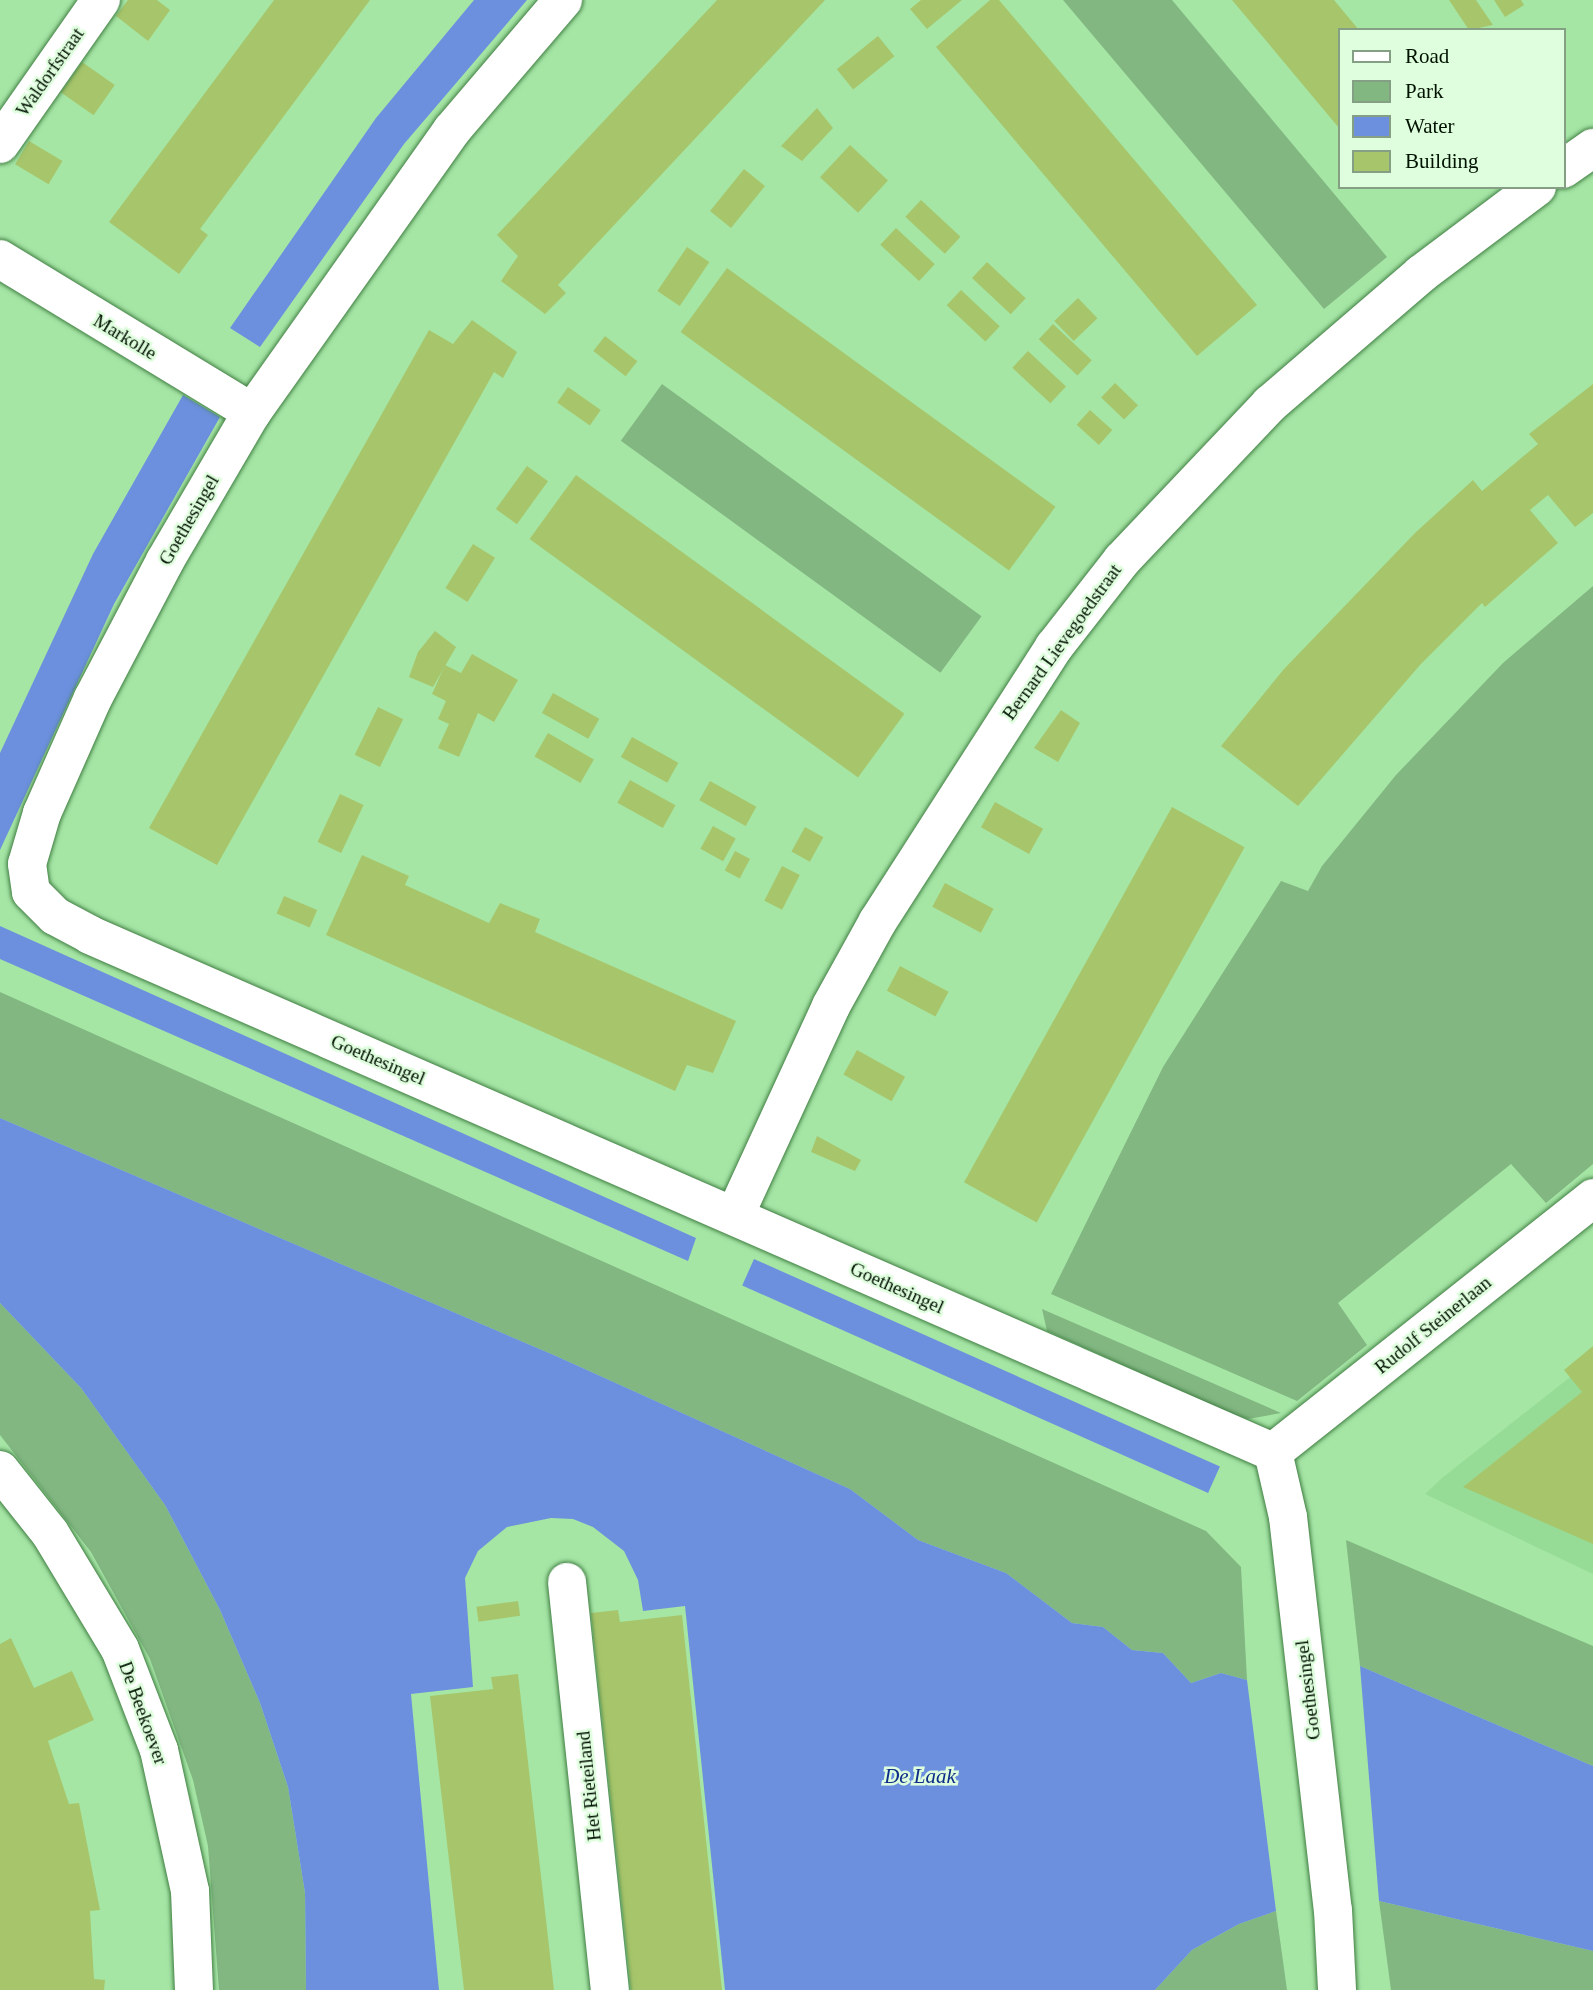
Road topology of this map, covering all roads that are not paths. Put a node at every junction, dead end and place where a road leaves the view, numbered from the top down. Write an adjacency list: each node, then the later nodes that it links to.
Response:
1 (101, 0): 3 (street, Waldorfstraat)
2 (563, 0): 8 (street, Goethesingel)
3 (0, 144)
4 (1593, 148): 5 (street)
5 (1565, 168)
6 (1534, 189): 10 (street, Bernard Lievegoedstraat)
7 (0, 259): 8 (street, Markolle)
8 (252, 412): 10 (street, Goethesingel)
9 (1593, 1198): 11 (street, Rudolf Steinerlaan)
10 (735, 1215): 11 (street, Goethesingel)
11 (1273, 1452): 14 (street, Goethesingel)
12 (0, 1470): 15 (street, De Beekoever)
13 (568, 1582): 16 (street, Het Rieteiland)
14 (1333, 1910): 17 (street, Goethesingel); 18 (street, Goethesingel)
15 (194, 1990)
16 (610, 1990)
17 (1337, 1990)
18 (1349, 1990)

